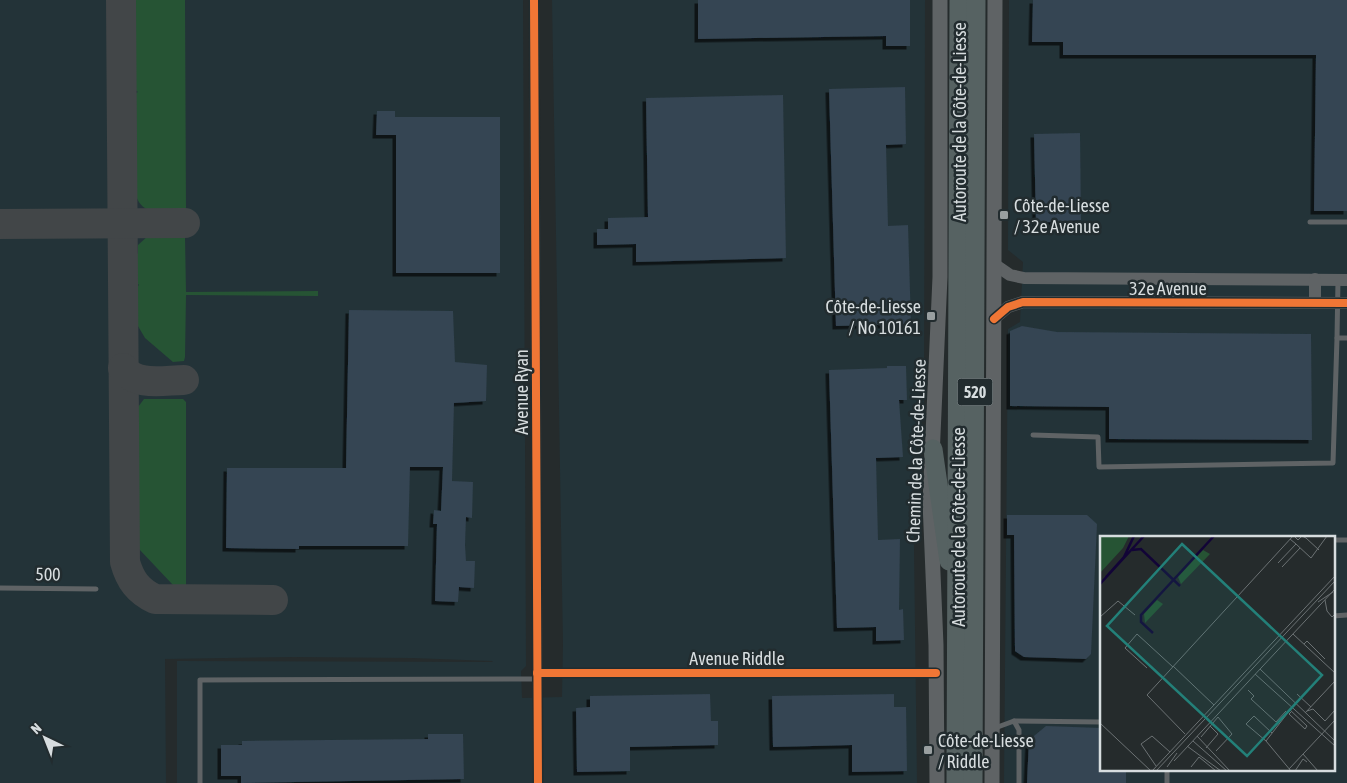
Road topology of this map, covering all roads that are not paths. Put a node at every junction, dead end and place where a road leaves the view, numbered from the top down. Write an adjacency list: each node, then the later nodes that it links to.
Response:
1 (534, 0): 26 (street, Avenue Ryan)
2 (940, 0): 17 (main road, Chemin de la Côte-de-Liesse)
3 (959, 0): 24 (highway, Autoroute de la Côte-de-Liesse / 520)
4 (976, 0): 35 (highway, Autoroute de la Côte-de-Liesse / 520)
5 (995, 0): 8 (main road)
6 (1310, 222): 7 (lane)
7 (1347, 222)
8 (994, 264): 9 (street, 32e Avenue); 13 (main road)
9 (1315, 279): 10 (street, 32e Avenue); 11 (street)
10 (1342, 280): 12 (lane)
11 (1315, 303): 12 (street, 32e Avenue); 13 (street, 32e Avenue)
12 (1342, 303): 14 (lane)
13 (994, 319): 29 (main road)
14 (1337, 338): 15 (lane); 16 (lane)
15 (1347, 338)
16 (1033, 435)
17 (933, 449): 24 (highway); 25 (main road, Chemin de la Côte-de-Liesse)
18 (1334, 540): 19 (lane)
19 (1347, 540)
20 (0, 588): 21 (lane, 500)
21 (96, 589)
22 (1347, 615): 23 (lane)
23 (1334, 616)
24 (958, 621): 34 (highway, Autoroute de la Côte-de-Liesse / 520)
25 (936, 674): 26 (street, Avenue Riddle); 33 (main road, Chemin de la Côte-de-Liesse)
26 (537, 676): 31 (lane); 32 (street, Avenue Ryan)
27 (1014, 721): 28 (lane); 29 (lane); 37 (lane)
28 (1100, 722)
29 (992, 728): 36 (main road)
30 (1167, 770): 38 (lane)
31 (200, 783)
32 (538, 783)
33 (937, 783)
34 (956, 783)
35 (973, 783)
36 (992, 783)
37 (1019, 783)
38 (1167, 783)

